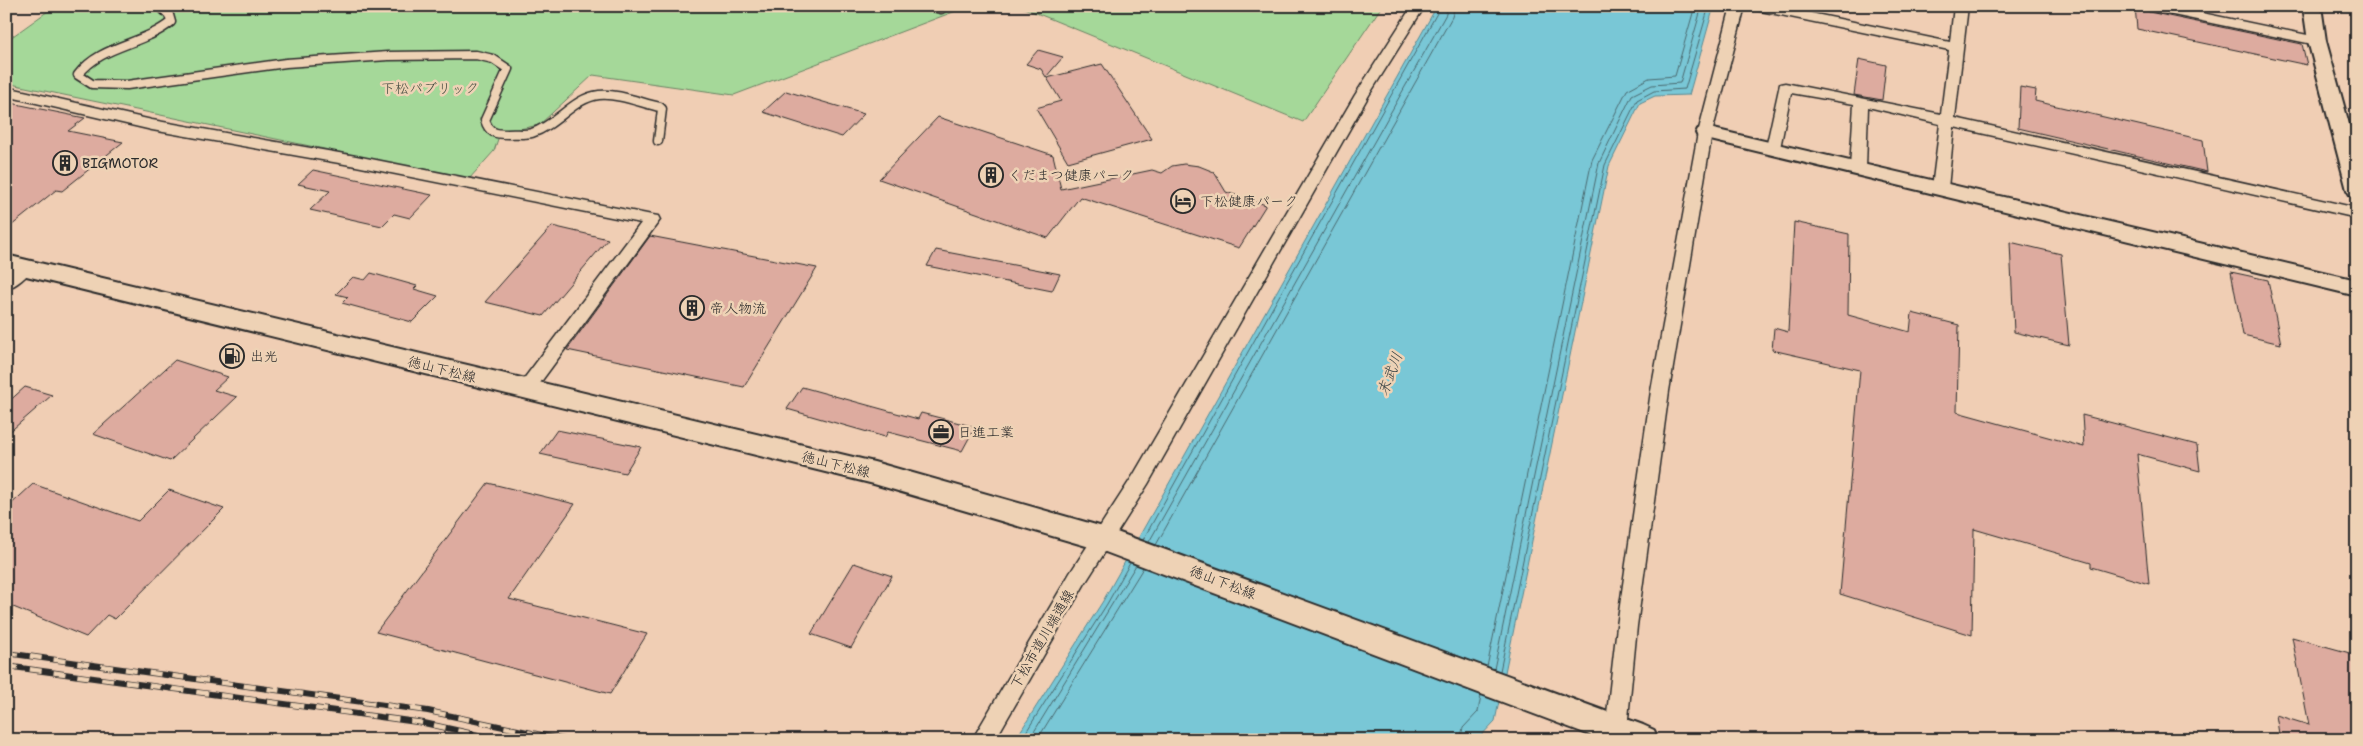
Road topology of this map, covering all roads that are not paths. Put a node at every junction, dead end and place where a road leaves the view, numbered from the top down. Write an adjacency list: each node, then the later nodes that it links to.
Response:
1 (160, 6): 16 (lane)
2 (929, 6): 9 (lane)
3 (1419, 6): 25 (street, 下松市道川端通線)
4 (1738, 6): 15 (street)
5 (1756, 6): 11 (street)
6 (1960, 6): 11 (street)
7 (2149, 6): 10 (street)
8 (2312, 6): 10 (street)
9 (941, 9)
10 (2317, 40): 20 (street)
11 (1956, 47): 14 (street)
12 (6, 91): 24 (street)
13 (1861, 101): 14 (street); 17 (street); 18 (street)
14 (1948, 121): 19 (street); 21 (street)
15 (1705, 133): 17 (street); 26 (street)
16 (658, 141)
17 (1773, 148): 18 (street)
18 (1858, 168): 19 (street)
19 (1940, 188): 23 (street)
20 (2357, 190)
21 (2357, 213)
22 (13, 271): 24 (main road, 徳山下松線)
23 (2357, 288)
24 (526, 389): 25 (main road, 徳山下松線)
25 (1115, 542): 26 (main road, 徳山下松線); 27 (street, 下松市道川端通線)
26 (1625, 737)
27 (984, 740)

